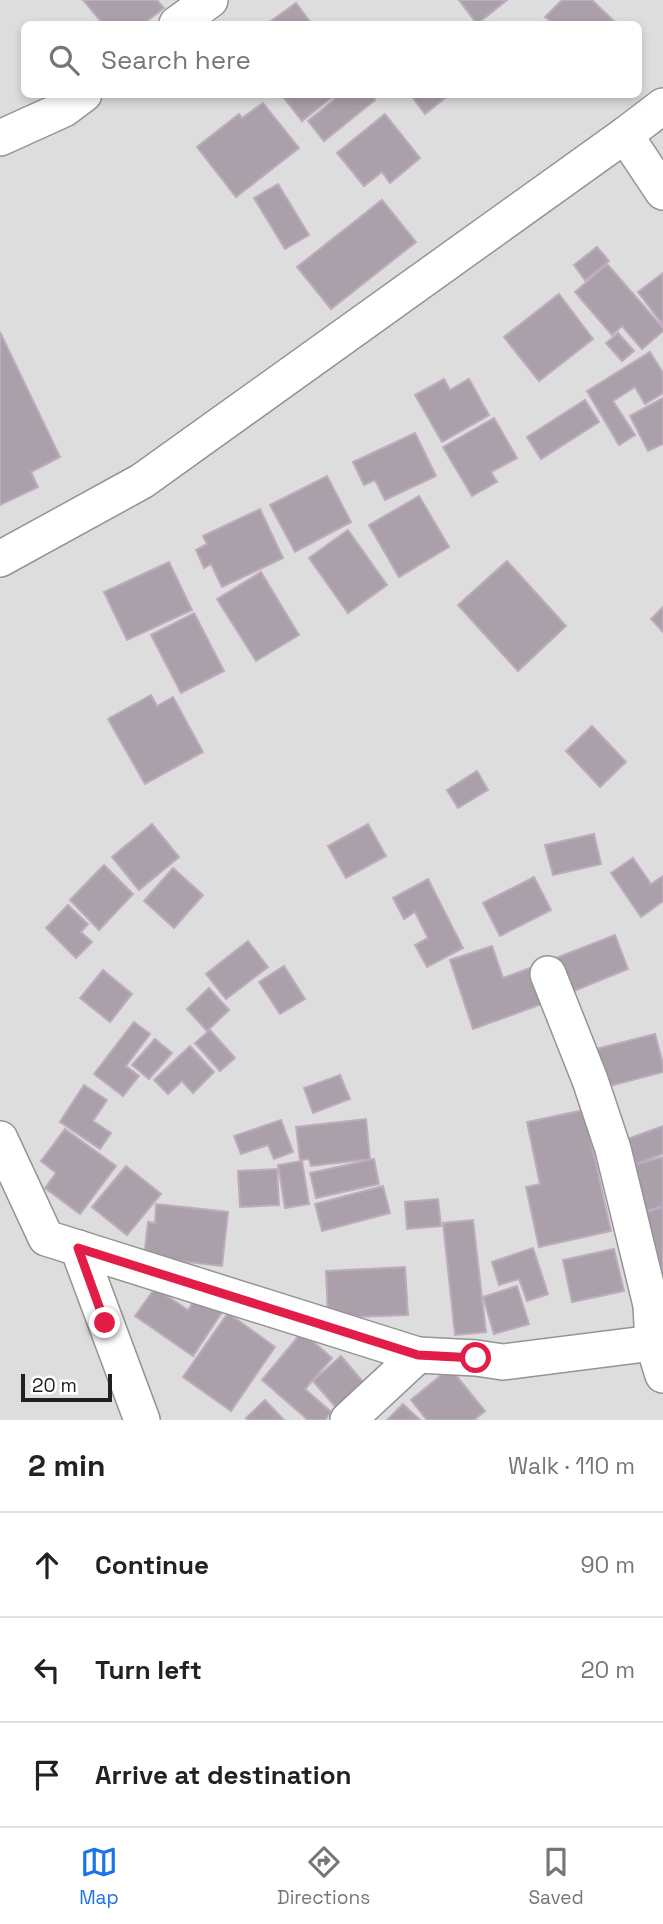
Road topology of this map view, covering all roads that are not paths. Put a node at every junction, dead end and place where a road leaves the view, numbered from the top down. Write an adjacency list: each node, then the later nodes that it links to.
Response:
1 (210, 0): 2 (street)
2 (181, 21)
3 (79, 98): 6 (street)
4 (663, 106): 5 (street)
5 (625, 135): 7 (street); 8 (street)
6 (0, 138)
7 (663, 192)
8 (0, 559)
9 (548, 974): 13 (street)
10 (0, 1139): 11 (street)
11 (78, 1248): 12 (street); 14 (street)
12 (418, 1355): 13 (street); 15 (street)
13 (658, 1359)
14 (142, 1420)
15 (348, 1420)

